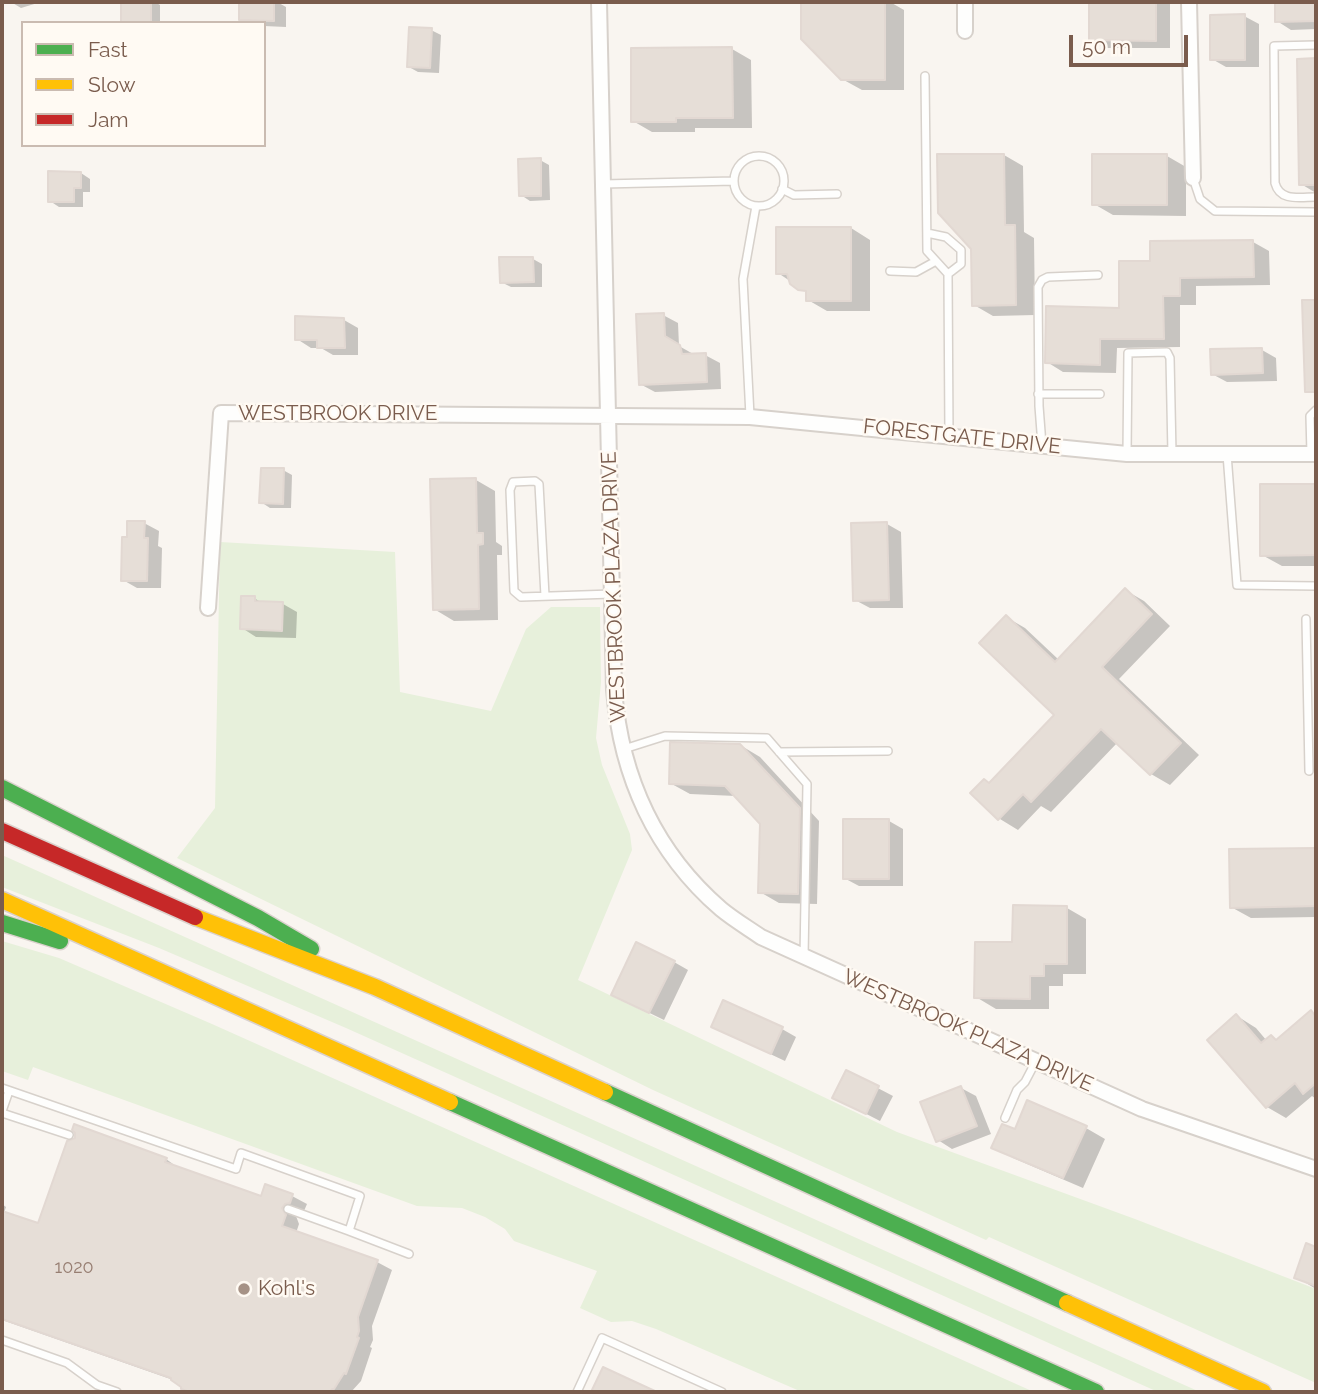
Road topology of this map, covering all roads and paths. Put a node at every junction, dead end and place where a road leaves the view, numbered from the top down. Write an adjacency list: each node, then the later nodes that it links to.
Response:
1 (598, 2): 9 (street, WESTBROOK PLAZA DRIVE)
2 (965, 2): 4 (street)
3 (1189, 2): 7 (street)
4 (965, 32)
5 (1316, 45): 12 (lane)
6 (925, 76): 15 (lane)
7 (1193, 178): 14 (lane)
8 (733, 181): 9 (lane); 10 (lane); 13 (lane)
9 (602, 184): 23 (street, WESTBROOK PLAZA DRIVE)
10 (782, 189): 11 (lane); 13 (lane)
11 (837, 194)
12 (1316, 197)
13 (756, 206): 24 (lane)
14 (1316, 212)
15 (927, 233): 16 (lane); 18 (lane)
16 (936, 261): 17 (lane); 18 (lane)
17 (890, 271)
18 (948, 274): 25 (lane)
19 (1098, 275): 20 (lane)
20 (1038, 394): 21 (lane); 26 (lane)
21 (1100, 394)
22 (1316, 410): 30 (lane)
23 (609, 415): 24 (street, FORESTGATE DRIVE); 32 (street, WESTBROOK PLAZA DRIVE); 34 (street, WESTBROOK DRIVE)
24 (750, 417): 25 (street, FORESTGATE DRIVE)
25 (950, 436): 26 (street, FORESTGATE DRIVE)
26 (1042, 445): 27 (street, FORESTGATE DRIVE)
27 (1127, 454): 28 (street, FORESTGATE DRIVE); 28 (lane)
28 (1172, 454): 29 (street, FORESTGATE DRIVE)
29 (1227, 454): 30 (street, FORESTGATE DRIVE); 31 (lane)
30 (1314, 454)
31 (1316, 586)
32 (613, 594): 33 (lane); 39 (street, WESTBROOK PLAZA DRIVE)
33 (545, 596): 33 (lane)
34 (208, 608)
35 (1306, 620): 36 (lane)
36 (1307, 684): 37 (lane); 38 (lane)
37 (1316, 684)
38 (1312, 708): 42 (lane)
39 (624, 749): 41 (lane); 47 (street, WESTBROOK PLAZA DRIVE)
40 (888, 751): 41 (lane)
41 (779, 752): 47 (lane)
42 (1309, 771)
43 (2, 788): 49 (highway)
44 (2, 831): 49 (highway)
45 (2, 901): 48 (highway)
46 (2, 923): 48 (highway)
47 (804, 958): 50 (street, WESTBROOK PLAZA DRIVE)
48 (176, 981): 63 (highway)
49 (375, 987): 64 (highway)
50 (1037, 1061): 53 (lane); 55 (street, WESTBROOK PLAZA DRIVE)
51 (5, 1089): 52 (lane); 57 (lane)
52 (2, 1112): 54 (lane)
53 (1005, 1118)
54 (69, 1135)
55 (1316, 1169)
56 (288, 1209): 57 (lane)
57 (349, 1231): 58 (lane)
58 (409, 1254)
59 (2, 1340): 60 (lane)
60 (117, 1392)
61 (577, 1392): 62 (lane)
62 (722, 1392)
63 (1096, 1392)
64 (1264, 1392)

